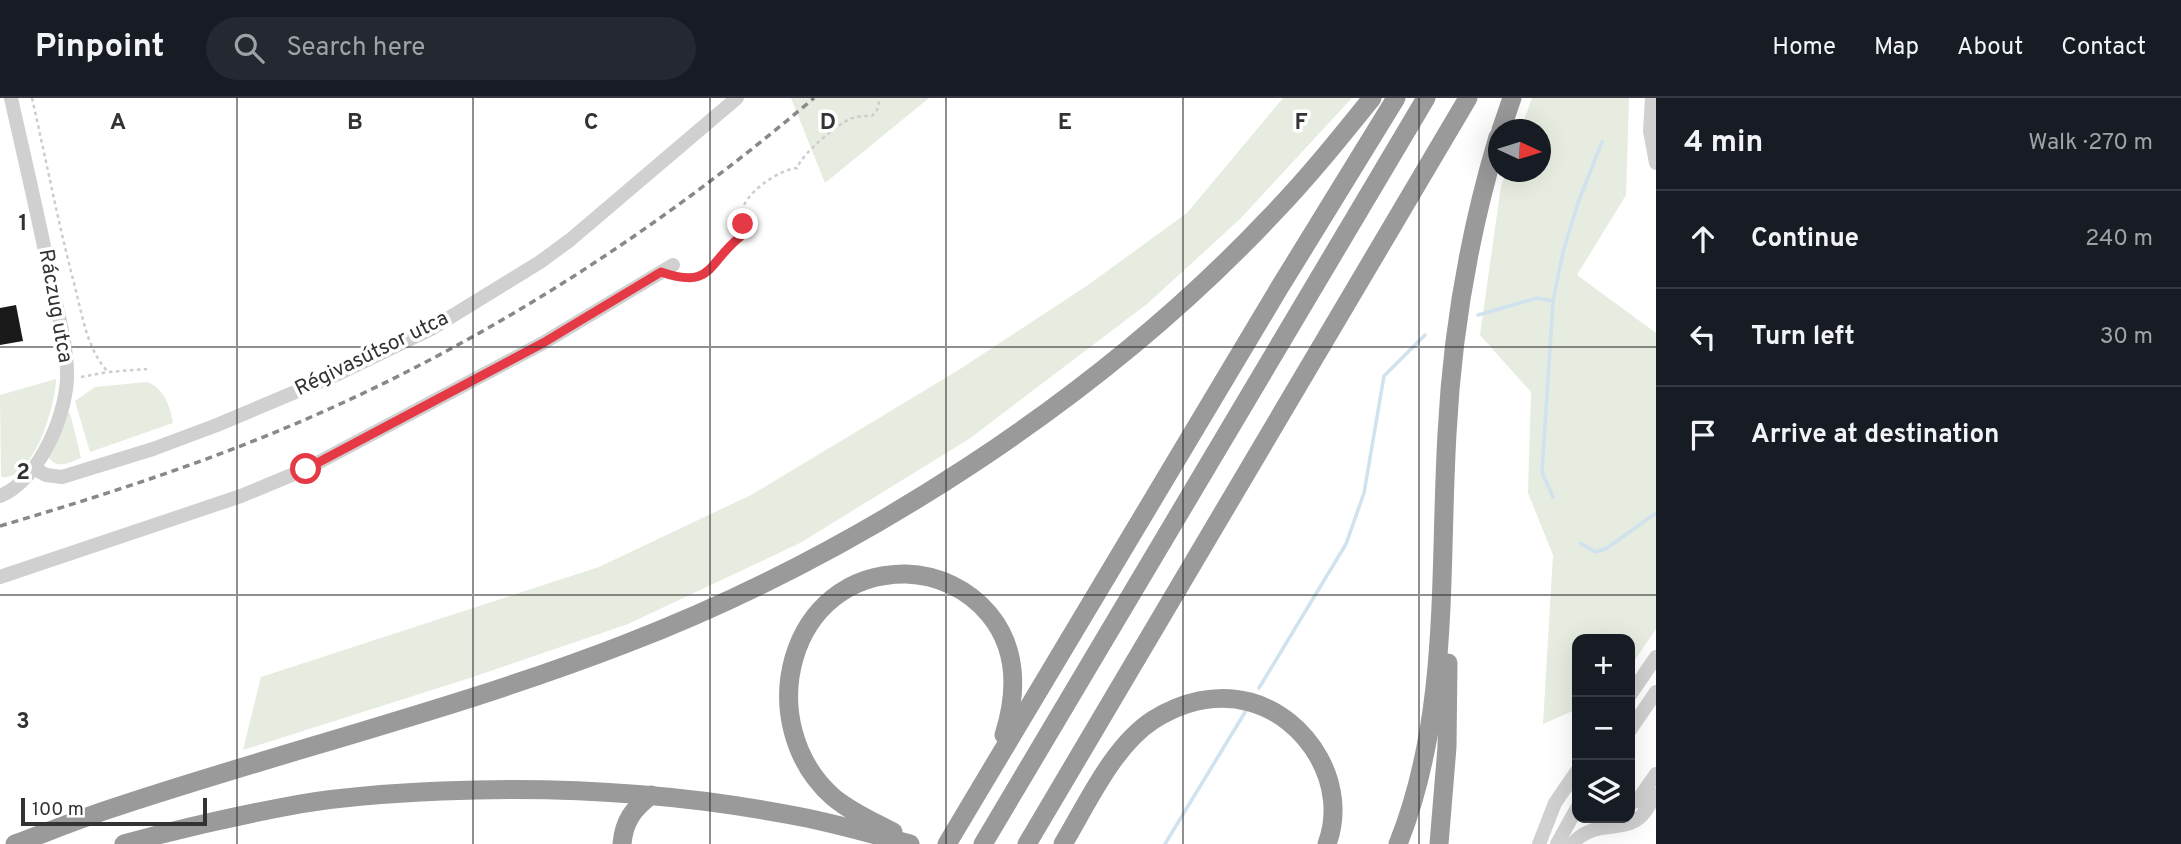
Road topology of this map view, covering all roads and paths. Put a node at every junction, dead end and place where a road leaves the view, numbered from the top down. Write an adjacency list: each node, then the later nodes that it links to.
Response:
1 (10, 98): 17 (street, Ráczug utca)
2 (33, 98): 16 (path)
3 (737, 98): 18 (street, Régivasútsor utca)
4 (880, 98): 14 (path)
5 (1372, 98): 33 (highway)
6 (1396, 98): 26 (highway)
7 (1426, 98): 39 (highway)
8 (1468, 98): 40 (highway)
9 (1512, 98): 11 (highway)
10 (1652, 98): 12 (street)
11 (1505, 119)
12 (1656, 163)
13 (1488, 178): 20 (highway)
14 (667, 269): 21 (street)
15 (147, 369): 16 (path)
16 (108, 372): 17 (path)
17 (67, 376): 18 (street, Ráczug utca)
18 (35, 469): 19 (street)
19 (0, 496)
20 (1441, 576): 43 (highway); 44 (highway)
21 (0, 577)
22 (1656, 657): 23 (street)
23 (1635, 688)
24 (1656, 692): 25 (street)
25 (1635, 723)
26 (995, 764): 37 (highway); 38 (highway)
27 (1656, 774): 31 (street)
28 (1572, 778): 45 (street)
29 (651, 795): 34 (highway); 35 (highway); 36 (highway)
30 (1656, 795): 47 (street)
31 (1635, 802)
32 (1572, 819): 46 (street)
33 (15, 844)
34 (124, 844)
35 (622, 844)
36 (910, 844)
37 (915, 844)
38 (947, 844)
39 (983, 844)
40 (1027, 844)
41 (1063, 844): 42 (highway)
42 (1327, 844)
43 (1398, 844)
44 (1439, 844)
45 (1539, 844)
46 (1558, 844)
47 (1572, 844)

